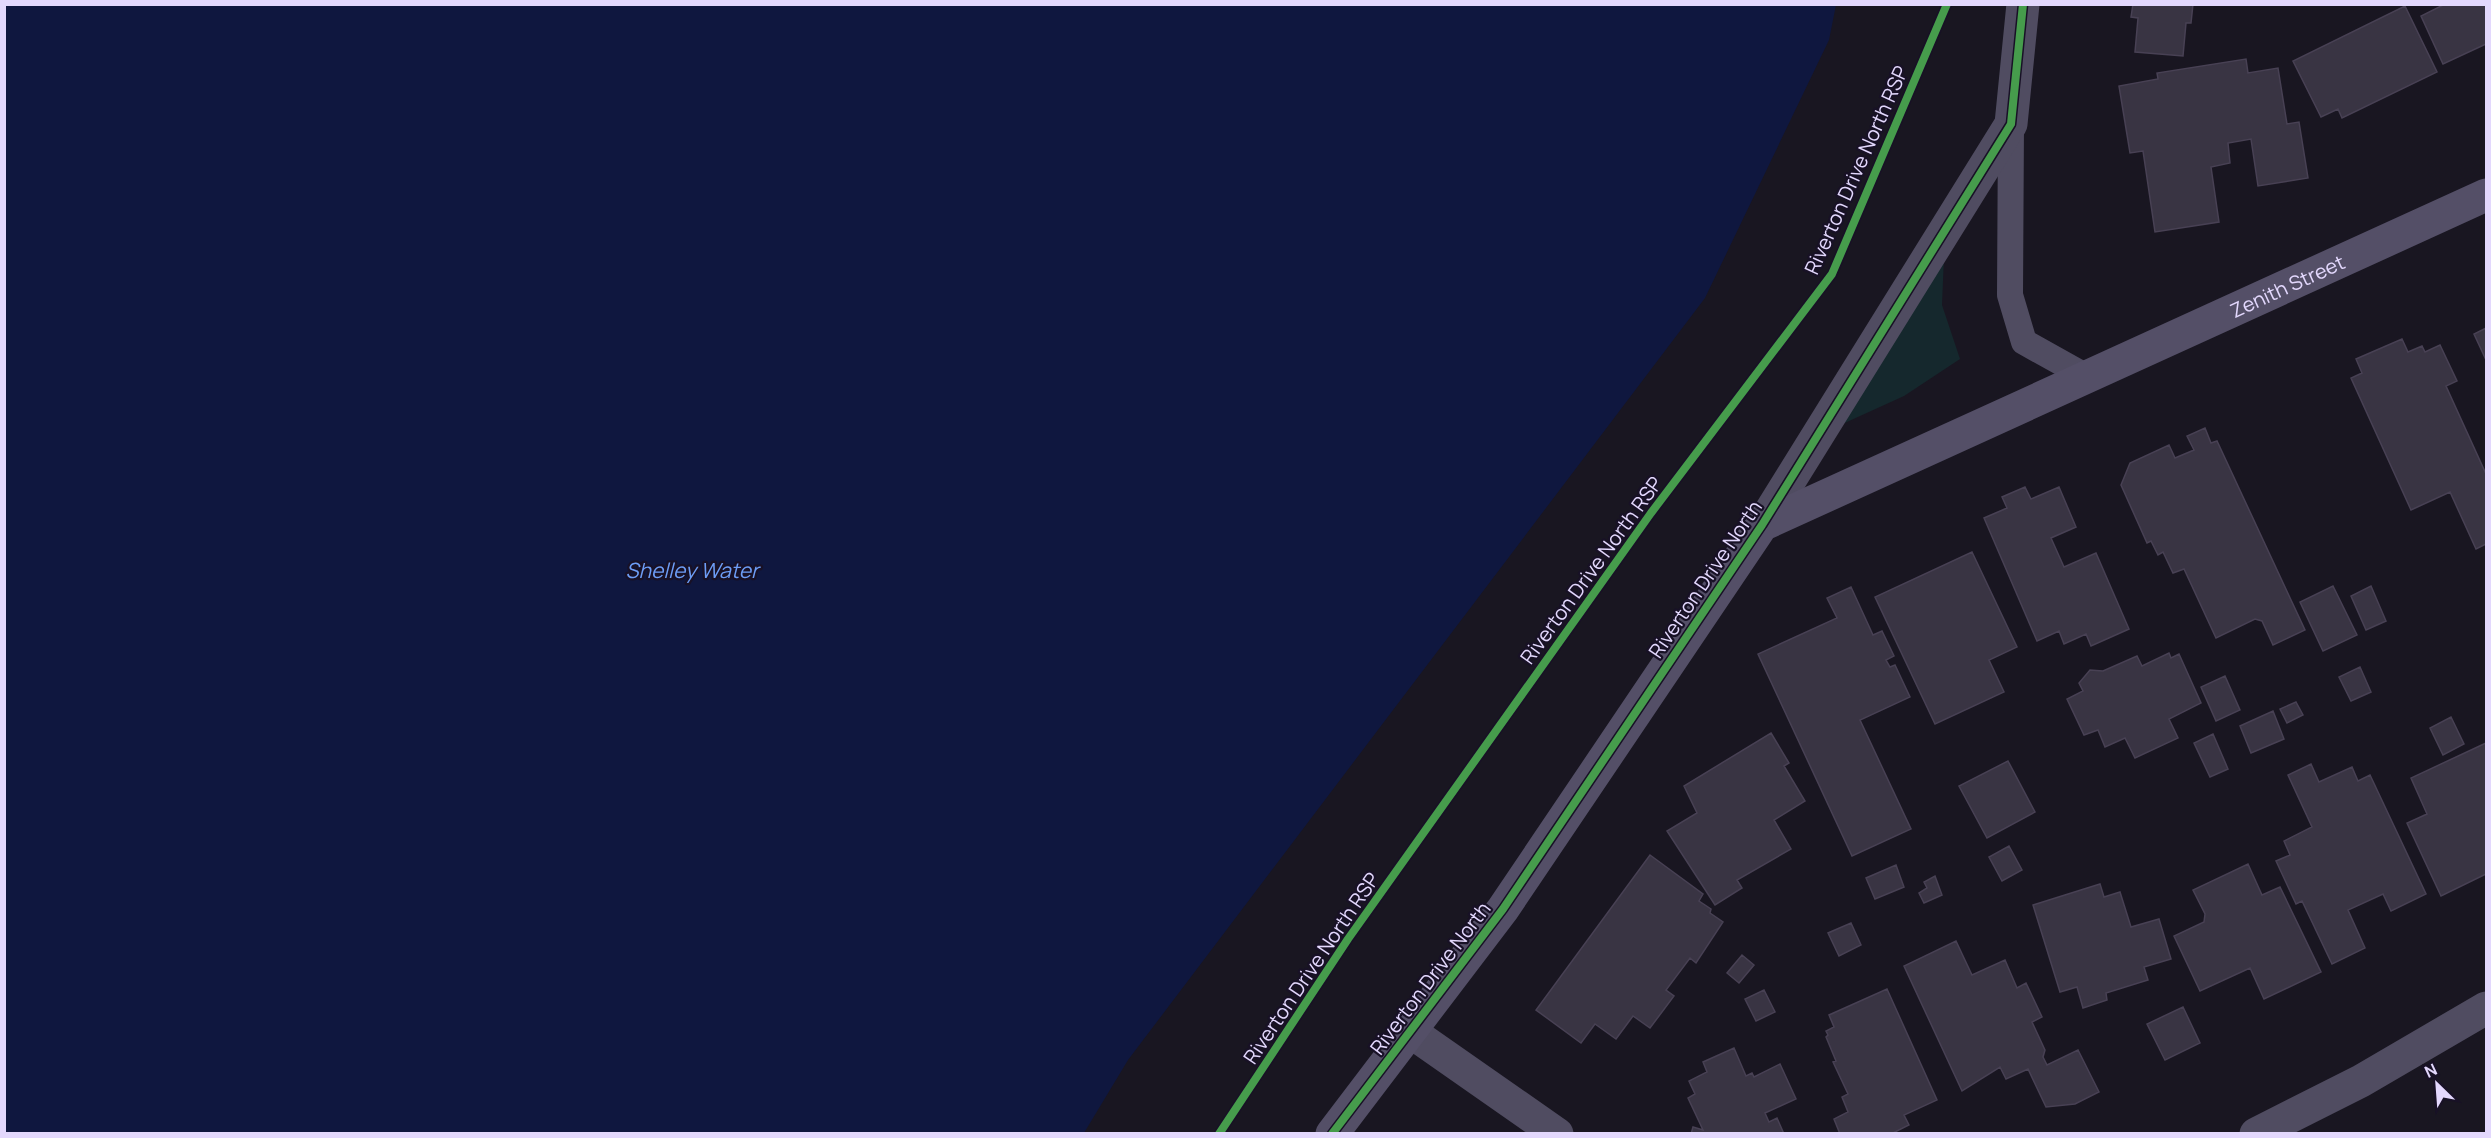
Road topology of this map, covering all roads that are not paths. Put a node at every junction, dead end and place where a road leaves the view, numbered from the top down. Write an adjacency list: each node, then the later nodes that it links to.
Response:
1 (2024, 4): 2 (street, Riverton Drive North)
2 (2011, 124): 4 (lane); 5 (street, Riverton Drive North)
3 (2487, 195): 4 (street, Zenith Street)
4 (2087, 377): 5 (street, Zenith Street)
5 (1762, 525): 7 (street, Riverton Drive North)
6 (2487, 1008): 10 (street)
7 (1411, 1032): 8 (street, Riverton Drive North); 9 (street)
8 (1332, 1134)
9 (1557, 1134)
10 (2256, 1134)

